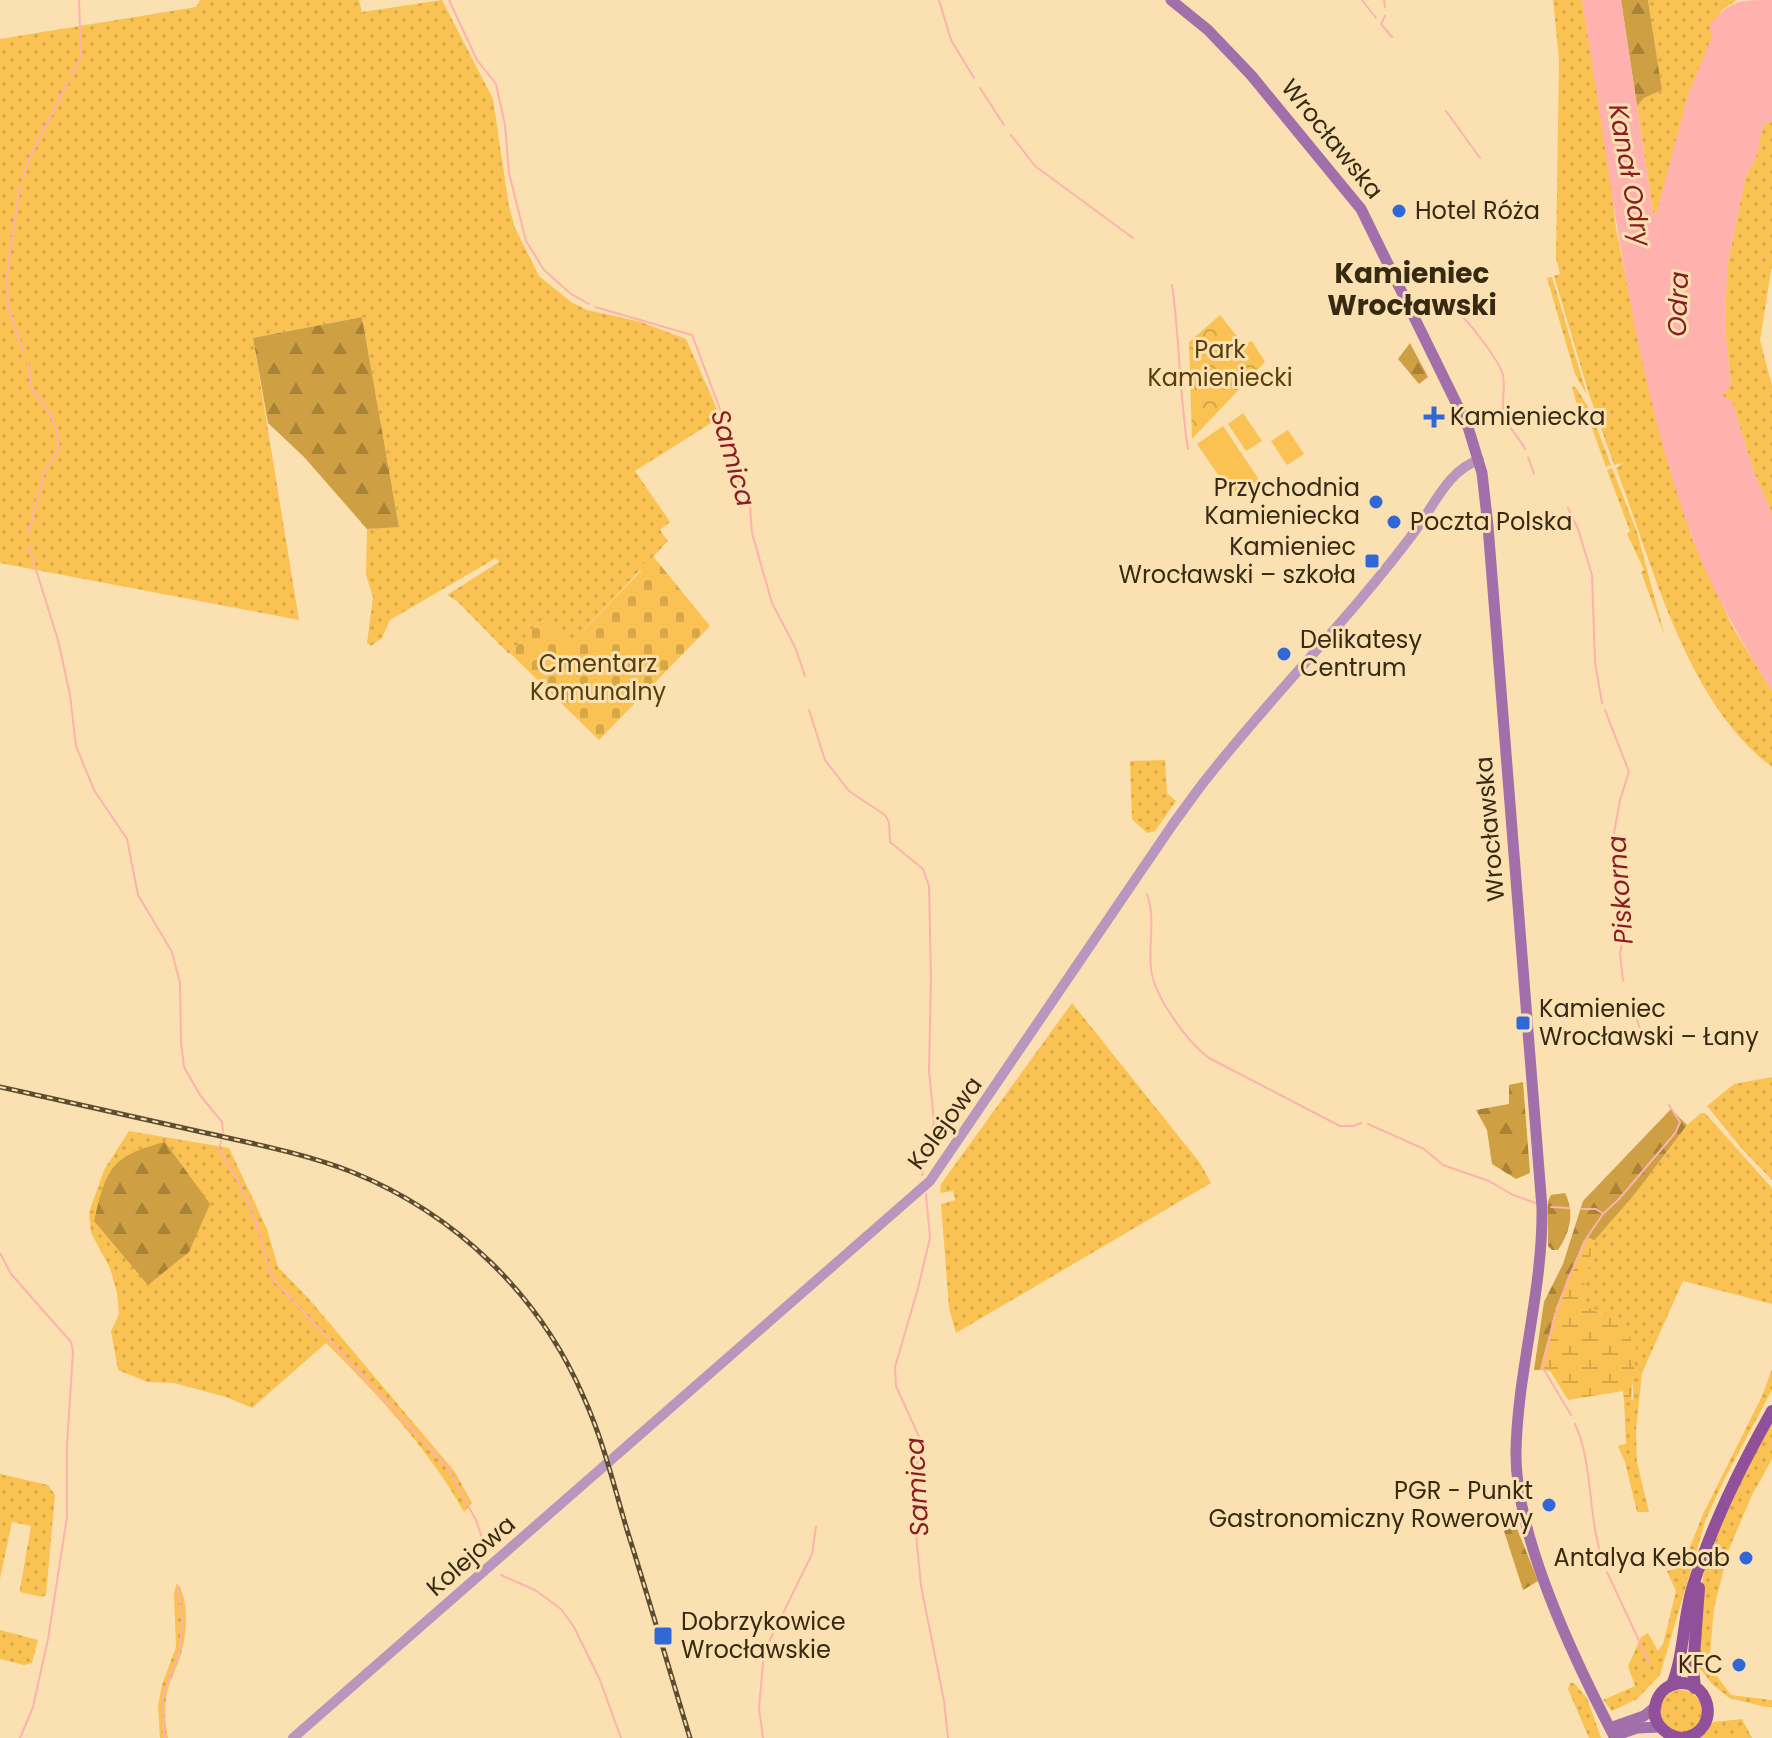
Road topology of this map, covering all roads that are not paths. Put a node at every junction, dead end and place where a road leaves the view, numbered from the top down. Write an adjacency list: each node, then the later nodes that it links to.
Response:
1 (1171, 0): 2 (main road, Wrocławska)
2 (1479, 460): 8 (main road, Wrocławska); 10 (street, Kolejowa)
3 (1772, 1411): 4 (main road)
4 (1702, 1561): 5 (main road); 6 (main road)
5 (1672, 1685): 6 (main road); 7 (main road)
6 (1695, 1688): 9 (main road)
7 (1654, 1708): 8 (main road); 9 (main road)
8 (1612, 1732): 9 (main road)
9 (1678, 1736)
10 (293, 1738)

